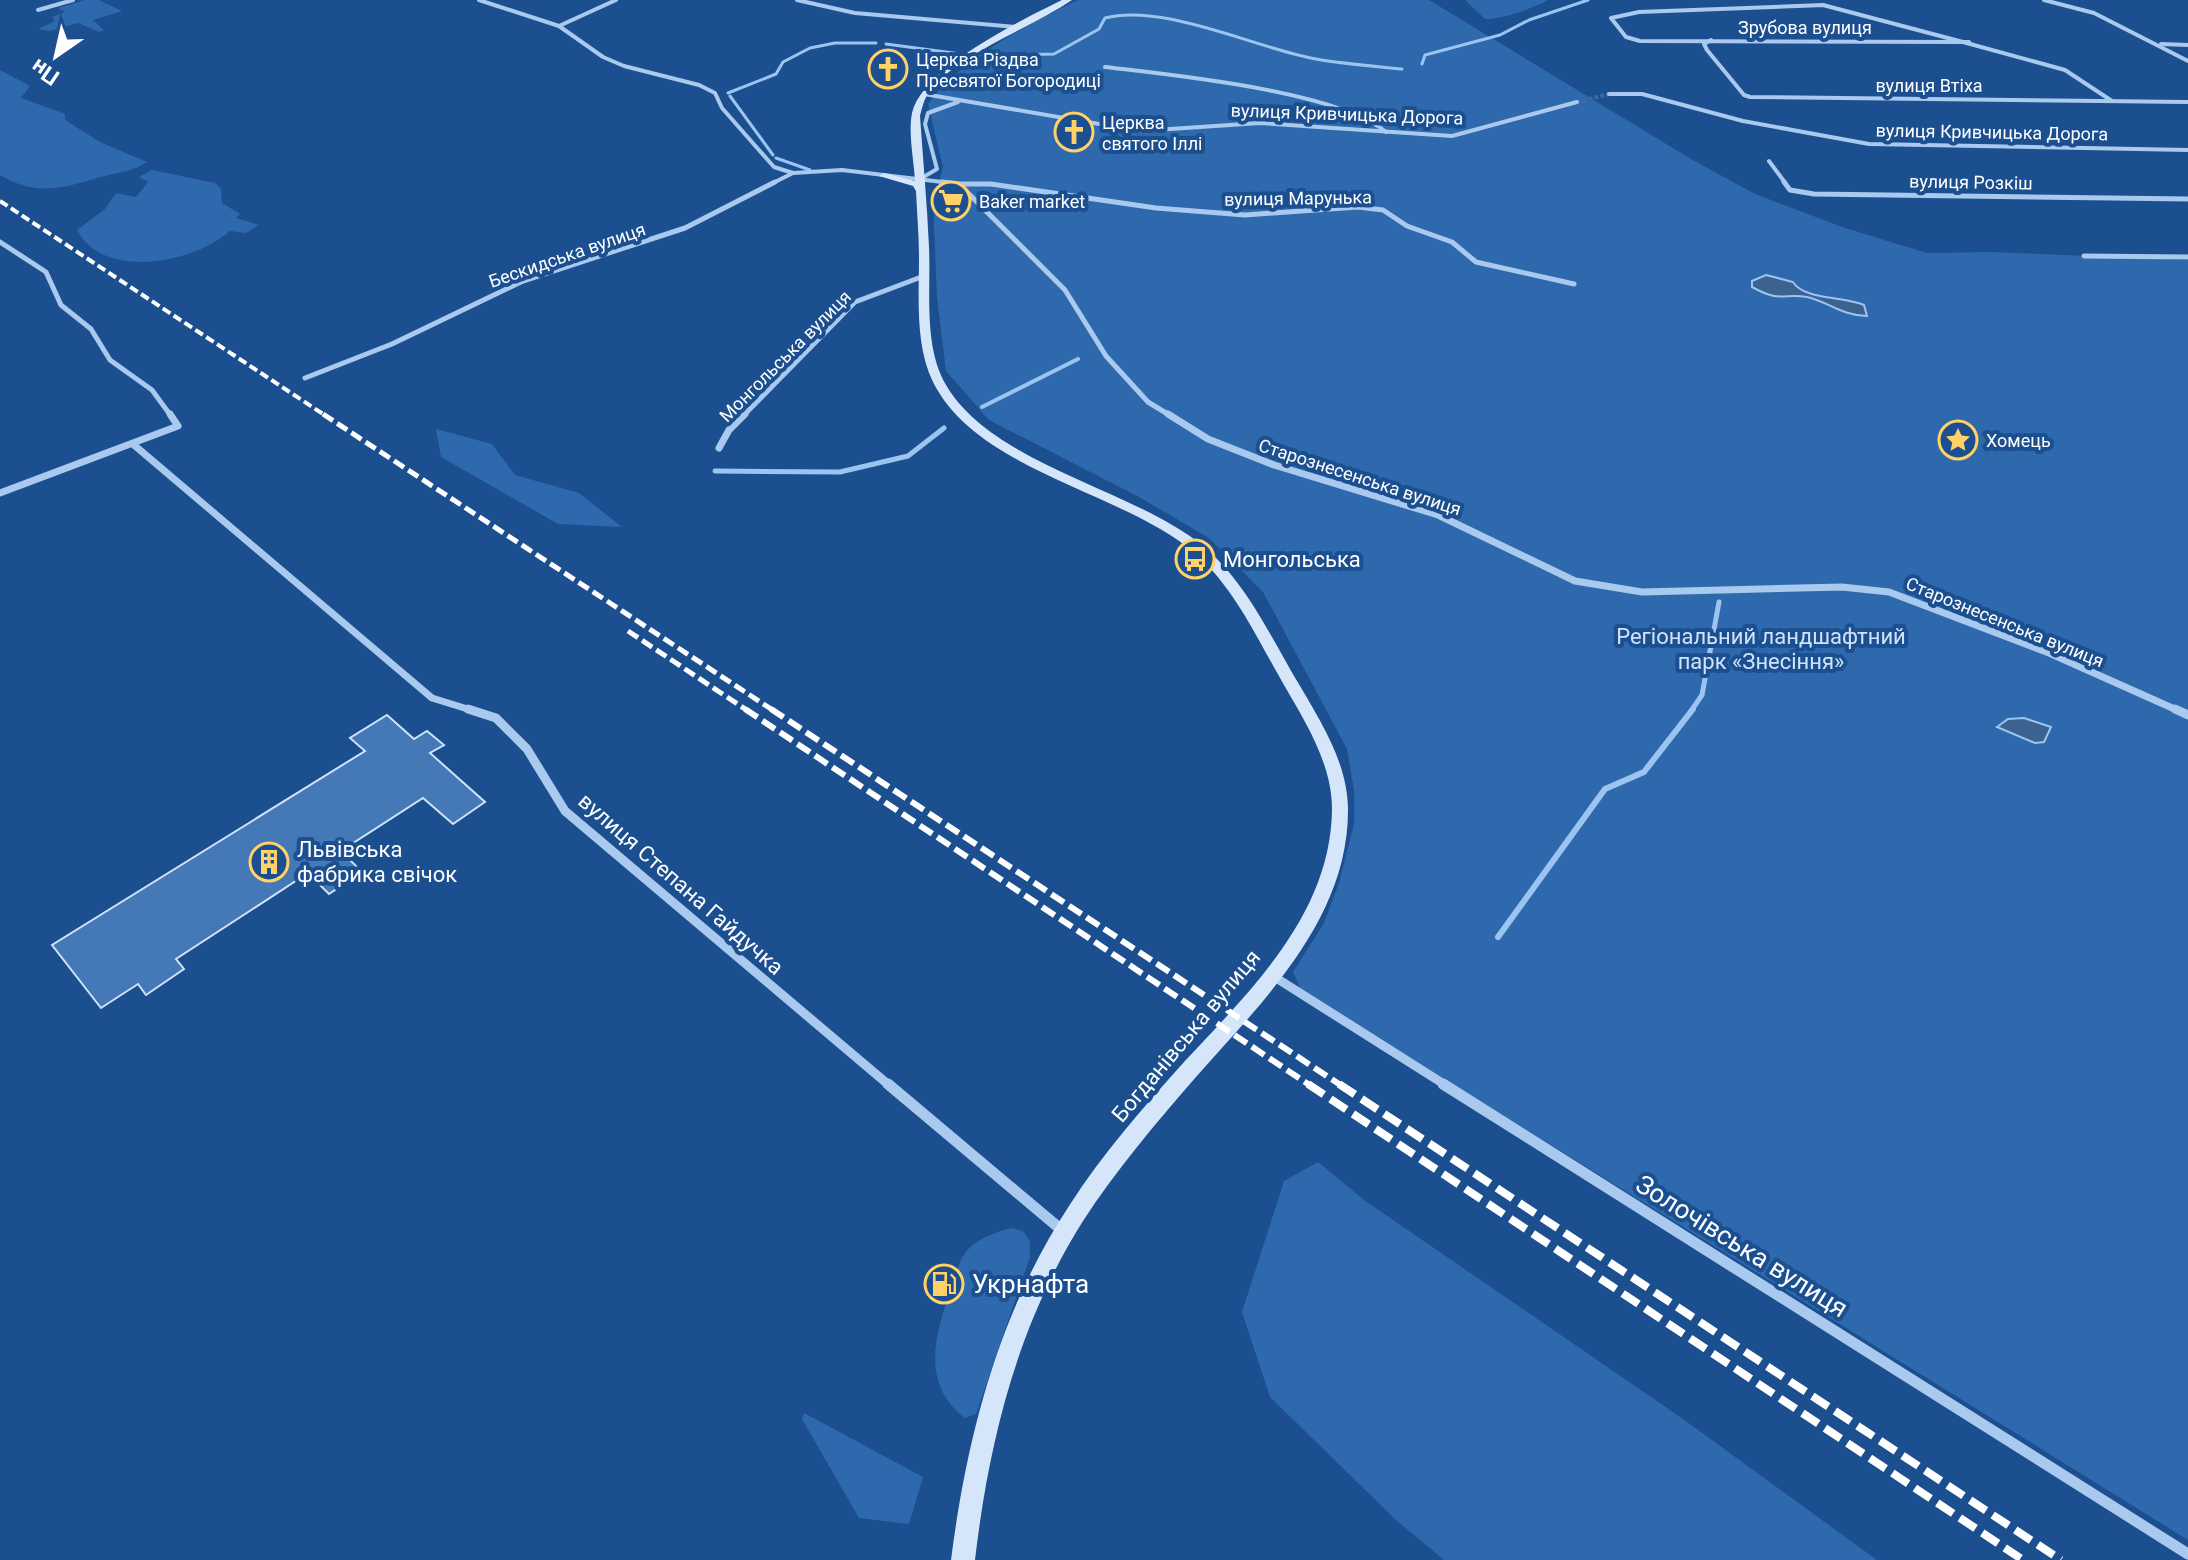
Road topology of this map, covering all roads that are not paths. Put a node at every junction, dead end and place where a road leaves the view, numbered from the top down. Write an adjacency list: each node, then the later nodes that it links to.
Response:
1 (73, 0): 7 (street)
2 (479, 0): 8 (street)
3 (616, 0): 8 (street)
4 (797, 0): 9 (street)
5 (1068, 0): 9 (main road)
6 (2044, 0): 12 (street)
7 (38, 10)
8 (559, 26): 26 (street)
9 (1016, 27): 16 (main road)
10 (1711, 40): 11 (street, Зрубова вулиця); 11 (street, Зрубова вулиця); 19 (street, вулиця Втіха)
11 (1969, 42): 19 (street)
12 (2155, 44): 13 (street); 14 (street)
13 (2188, 45)
14 (2188, 61)
15 (1105, 67): 22 (street)
16 (924, 94): 18 (street, вулиця Кривчицька Дорога); 25 (main road, Богданівська вулиця)
17 (1609, 94): 23 (street, вулиця Кривчицька Дорога)
18 (970, 101): 22 (street, вулиця Кривчицька Дорога); 29 (street, Богданівська вулиця)
19 (2112, 101): 21 (street, вулиця Втіха)
20 (1577, 102): 22 (street, вулиця Кривчицька Дорога)
21 (2188, 102)
22 (1386, 132)
23 (2188, 150)
24 (1769, 161): 30 (street, вулиця Розкіш)
25 (919, 165): 27 (main road); 29 (main road, Богданівська вулиця)
26 (793, 173): 27 (street); 36 (street, Бескидська вулиця)
27 (884, 176): 29 (main road)
28 (959, 184): 29 (street); 35 (street, вулиця Марунька); 40 (street, Старознесенська вулиця)
29 (920, 185): 34 (main road, Богданівська вулиця)
30 (2188, 199)
31 (0, 242): 37 (street)
32 (2084, 256): 33 (street)
33 (2188, 257)
34 (924, 276): 38 (street, Монгольська вулиця); 41 (main road, Богданівська вулиця)
35 (1574, 284)
36 (305, 378)
37 (134, 445): 39 (street); 42 (street, вулиця Степана Гайдучка)
38 (719, 448)
39 (0, 493)
40 (2188, 715)
41 (1273, 976): 42 (main road, Богданівська вулиця); 43 (street, Золочівська вулиця)
42 (1064, 1233): 44 (main road, Богданівська вулиця)
43 (2188, 1554)
44 (963, 1560)

